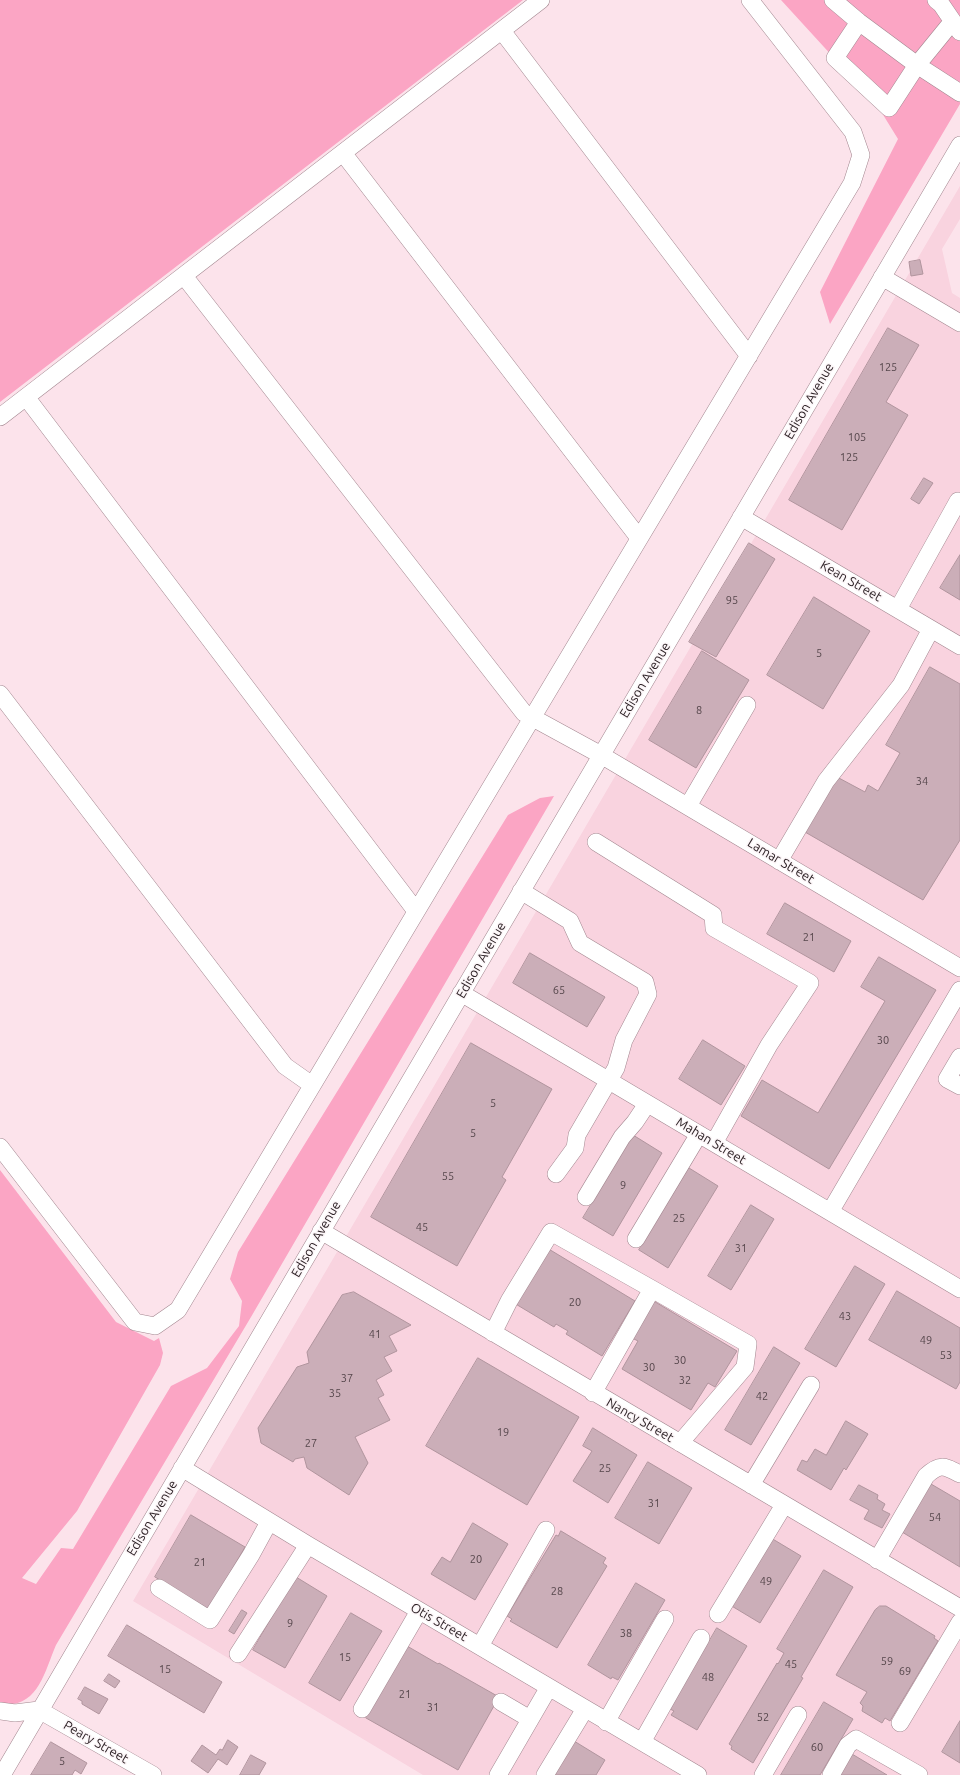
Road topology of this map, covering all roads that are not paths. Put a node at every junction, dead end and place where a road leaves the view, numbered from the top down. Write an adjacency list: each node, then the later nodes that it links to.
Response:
1 (542, 0): 7 (street)
2 (750, 0): 15 (street)
3 (833, 0): 5 (street)
4 (936, 0): 6 (street)
5 (859, 22): 8 (street); 8 (street)
6 (956, 27): 8 (street)
7 (502, 31): 11 (street); 15 (street)
8 (917, 64): 9 (street)
9 (960, 94)
10 (960, 145): 13 (street, Edison Avenue)
11 (343, 153): 12 (street); 20 (street)
12 (184, 276): 16 (street); 26 (street, Lamar Street)
13 (882, 277): 14 (street); 19 (street, Edison Avenue)
14 (960, 324)
15 (749, 356): 20 (street)
16 (26, 397): 17 (street); 32 (street)
17 (0, 417)
18 (958, 501): 21 (street)
19 (741, 517): 21 (street, Kean Street); 27 (street, Edison Avenue)
20 (639, 538): 26 (street)
21 (898, 609): 22 (street, Kean Street)
22 (931, 629): 23 (street, Kean Street); 30 (street)
23 (960, 646)
24 (0, 694): 38 (street)
25 (747, 705): 28 (street)
26 (532, 717): 27 (street, Lamar Street); 32 (street)
27 (601, 755): 28 (street, Lamar Street); 31 (street, Edison Avenue)
28 (688, 806): 30 (street, Lamar Street)
29 (596, 842): 41 (street)
30 (779, 861): 33 (street, Lamar Street)
31 (521, 891): 35 (street, Edison Avenue); 37 (street)
32 (416, 912): 38 (street)
33 (960, 968)
34 (960, 990): 45 (street)
35 (461, 993): 37 (street, Mahan Street); 46 (street, Edison Avenue)
36 (960, 1057): 39 (street)
37 (608, 1081): 40 (street, Mahan Street); 43 (street)
38 (312, 1085): 42 (street)
39 (960, 1086)
40 (647, 1104): 41 (street, Mahan Street); 44 (street)
41 (706, 1139): 45 (street, Mahan Street); 47 (street)
42 (0, 1147)
43 (556, 1174)
44 (586, 1197)
45 (830, 1212): 48 (street, Mahan Street)
46 (321, 1231): 50 (street, Nancy Street); 54 (street, Edison Avenue)
47 (636, 1239)
48 (960, 1289)
49 (652, 1290): 50 (street); 52 (street); 53 (street)
50 (492, 1334): 52 (street, Nancy Street)
51 (811, 1386): 56 (street)
52 (593, 1392): 53 (street, Nancy Street)
53 (680, 1443): 56 (street, Nancy Street)
54 (182, 1468): 58 (street, Otis Street); 75 (street, Edison Avenue)
55 (960, 1474): 61 (street)
56 (751, 1485): 57 (street, Nancy Street)
57 (784, 1505): 61 (street, Nancy Street); 65 (street)
58 (269, 1522): 60 (street, Otis Street); 62 (street)
59 (546, 1530): 69 (street)
60 (308, 1545): 64 (street, Otis Street); 70 (street)
61 (877, 1560): 63 (street, Nancy Street)
62 (159, 1588)
63 (960, 1608)
64 (419, 1611): 69 (street, Otis Street); 73 (street)
65 (718, 1614)
66 (665, 1619): 79 (street)
67 (960, 1622): 80 (street)
68 (701, 1638): 81 (street)
69 (480, 1646): 71 (street, Otis Street)
70 (238, 1654)
71 (549, 1687): 74 (street, Otis Street); 78 (street)
72 (501, 1702): 78 (street)
73 (362, 1709)
74 (585, 1709): 79 (street, Otis Street); 85 (street)
75 (39, 1710): 76 (street); 82 (street, Edison Avenue); 83 (street, Peary Street)
76 (0, 1711)
77 (798, 1715): 87 (street)
78 (530, 1719): 84 (street)
79 (606, 1722): 81 (street, Otis Street)
80 (900, 1723)
81 (642, 1742): 86 (street, Otis Street)
82 (2, 1775)
83 (153, 1775)
84 (498, 1775)
85 (545, 1775)
86 (698, 1775)
87 (763, 1775)
88 (831, 1775): 89 (street)
89 (918, 1775)

